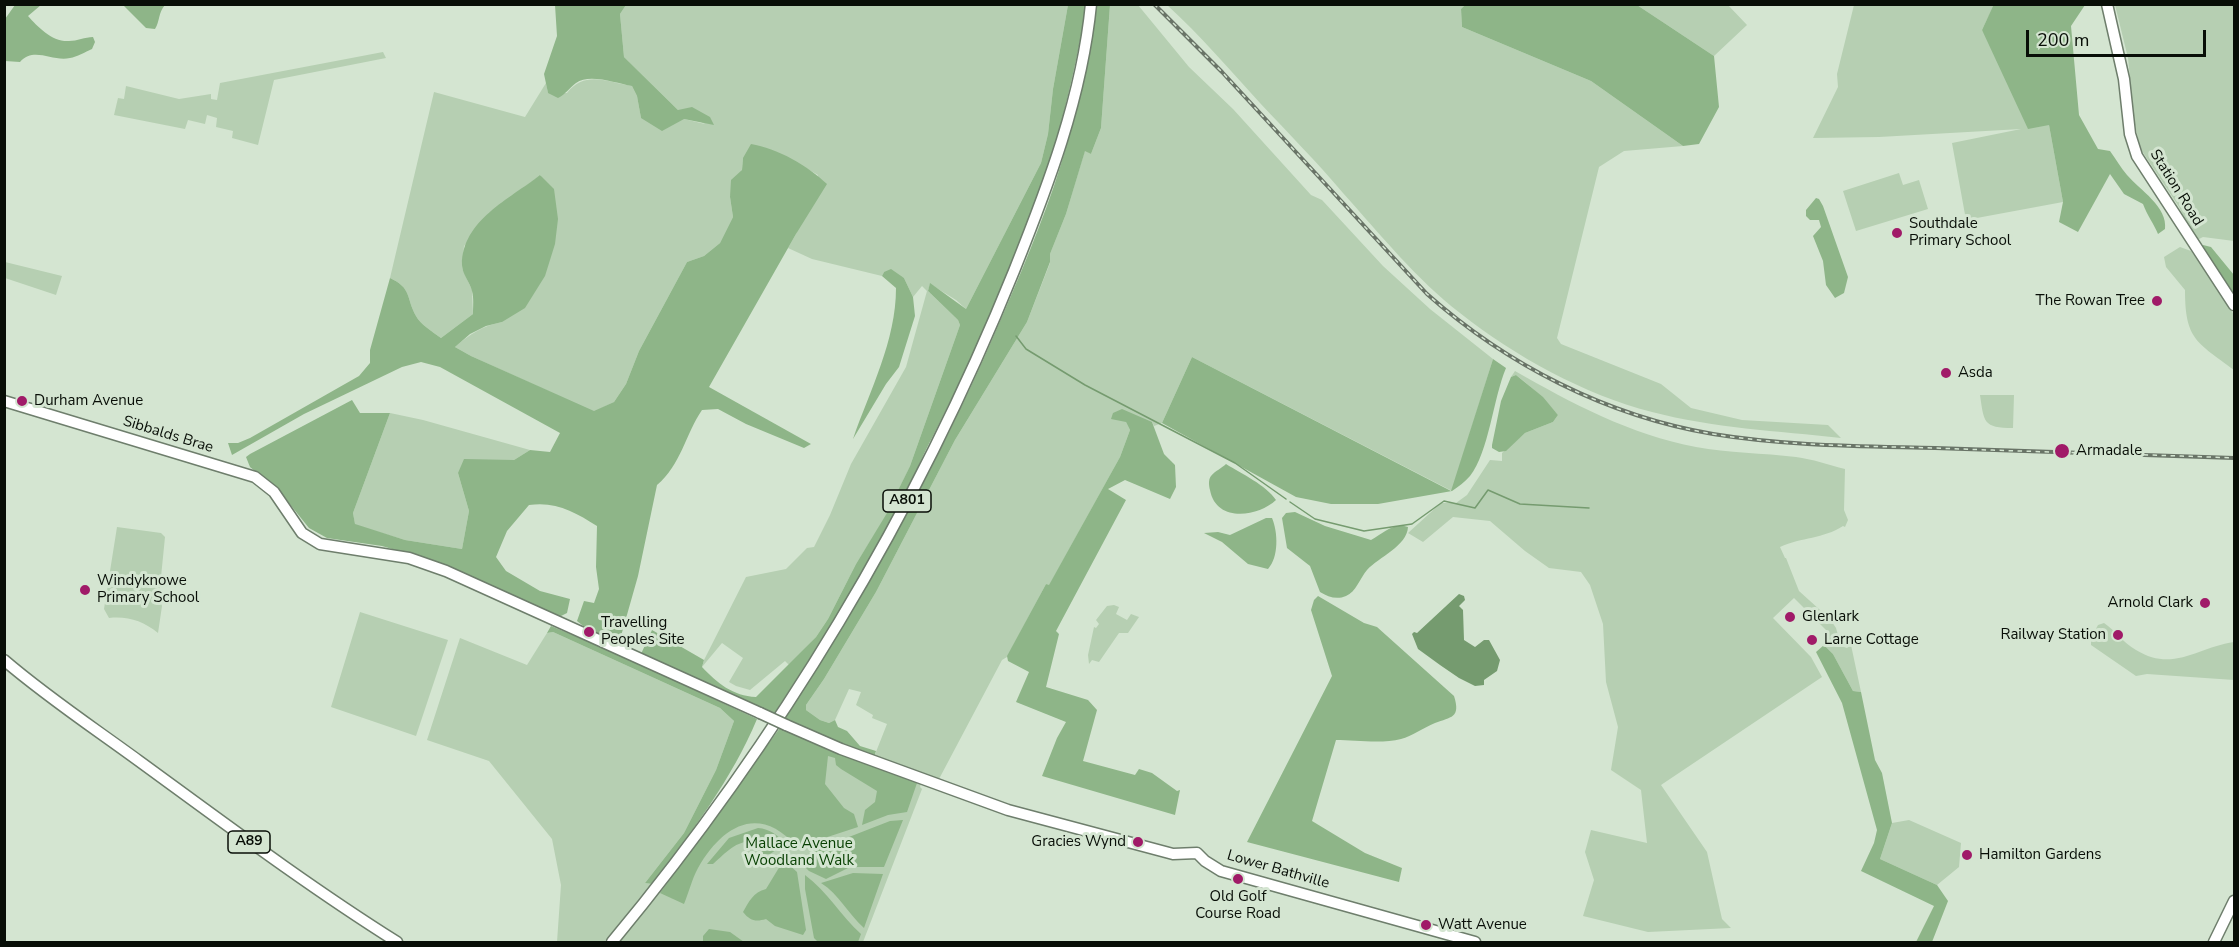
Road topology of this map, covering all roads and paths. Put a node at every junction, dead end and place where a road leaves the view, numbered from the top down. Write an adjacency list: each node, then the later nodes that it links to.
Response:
1 (1091, 4): 9 (main road, A801)
2 (2108, 4): 3 (main road, Station Road)
3 (2235, 305)
4 (4, 401): 5 (main road, Sibbalds Brae)
5 (255, 477): 10 (main road, Lower Bathville, bridge)
6 (4, 660): 8 (main road, A89)
7 (2235, 901): 11 (main road)
8 (397, 942)
9 (612, 942)
10 (1475, 942)
11 (2214, 942)

